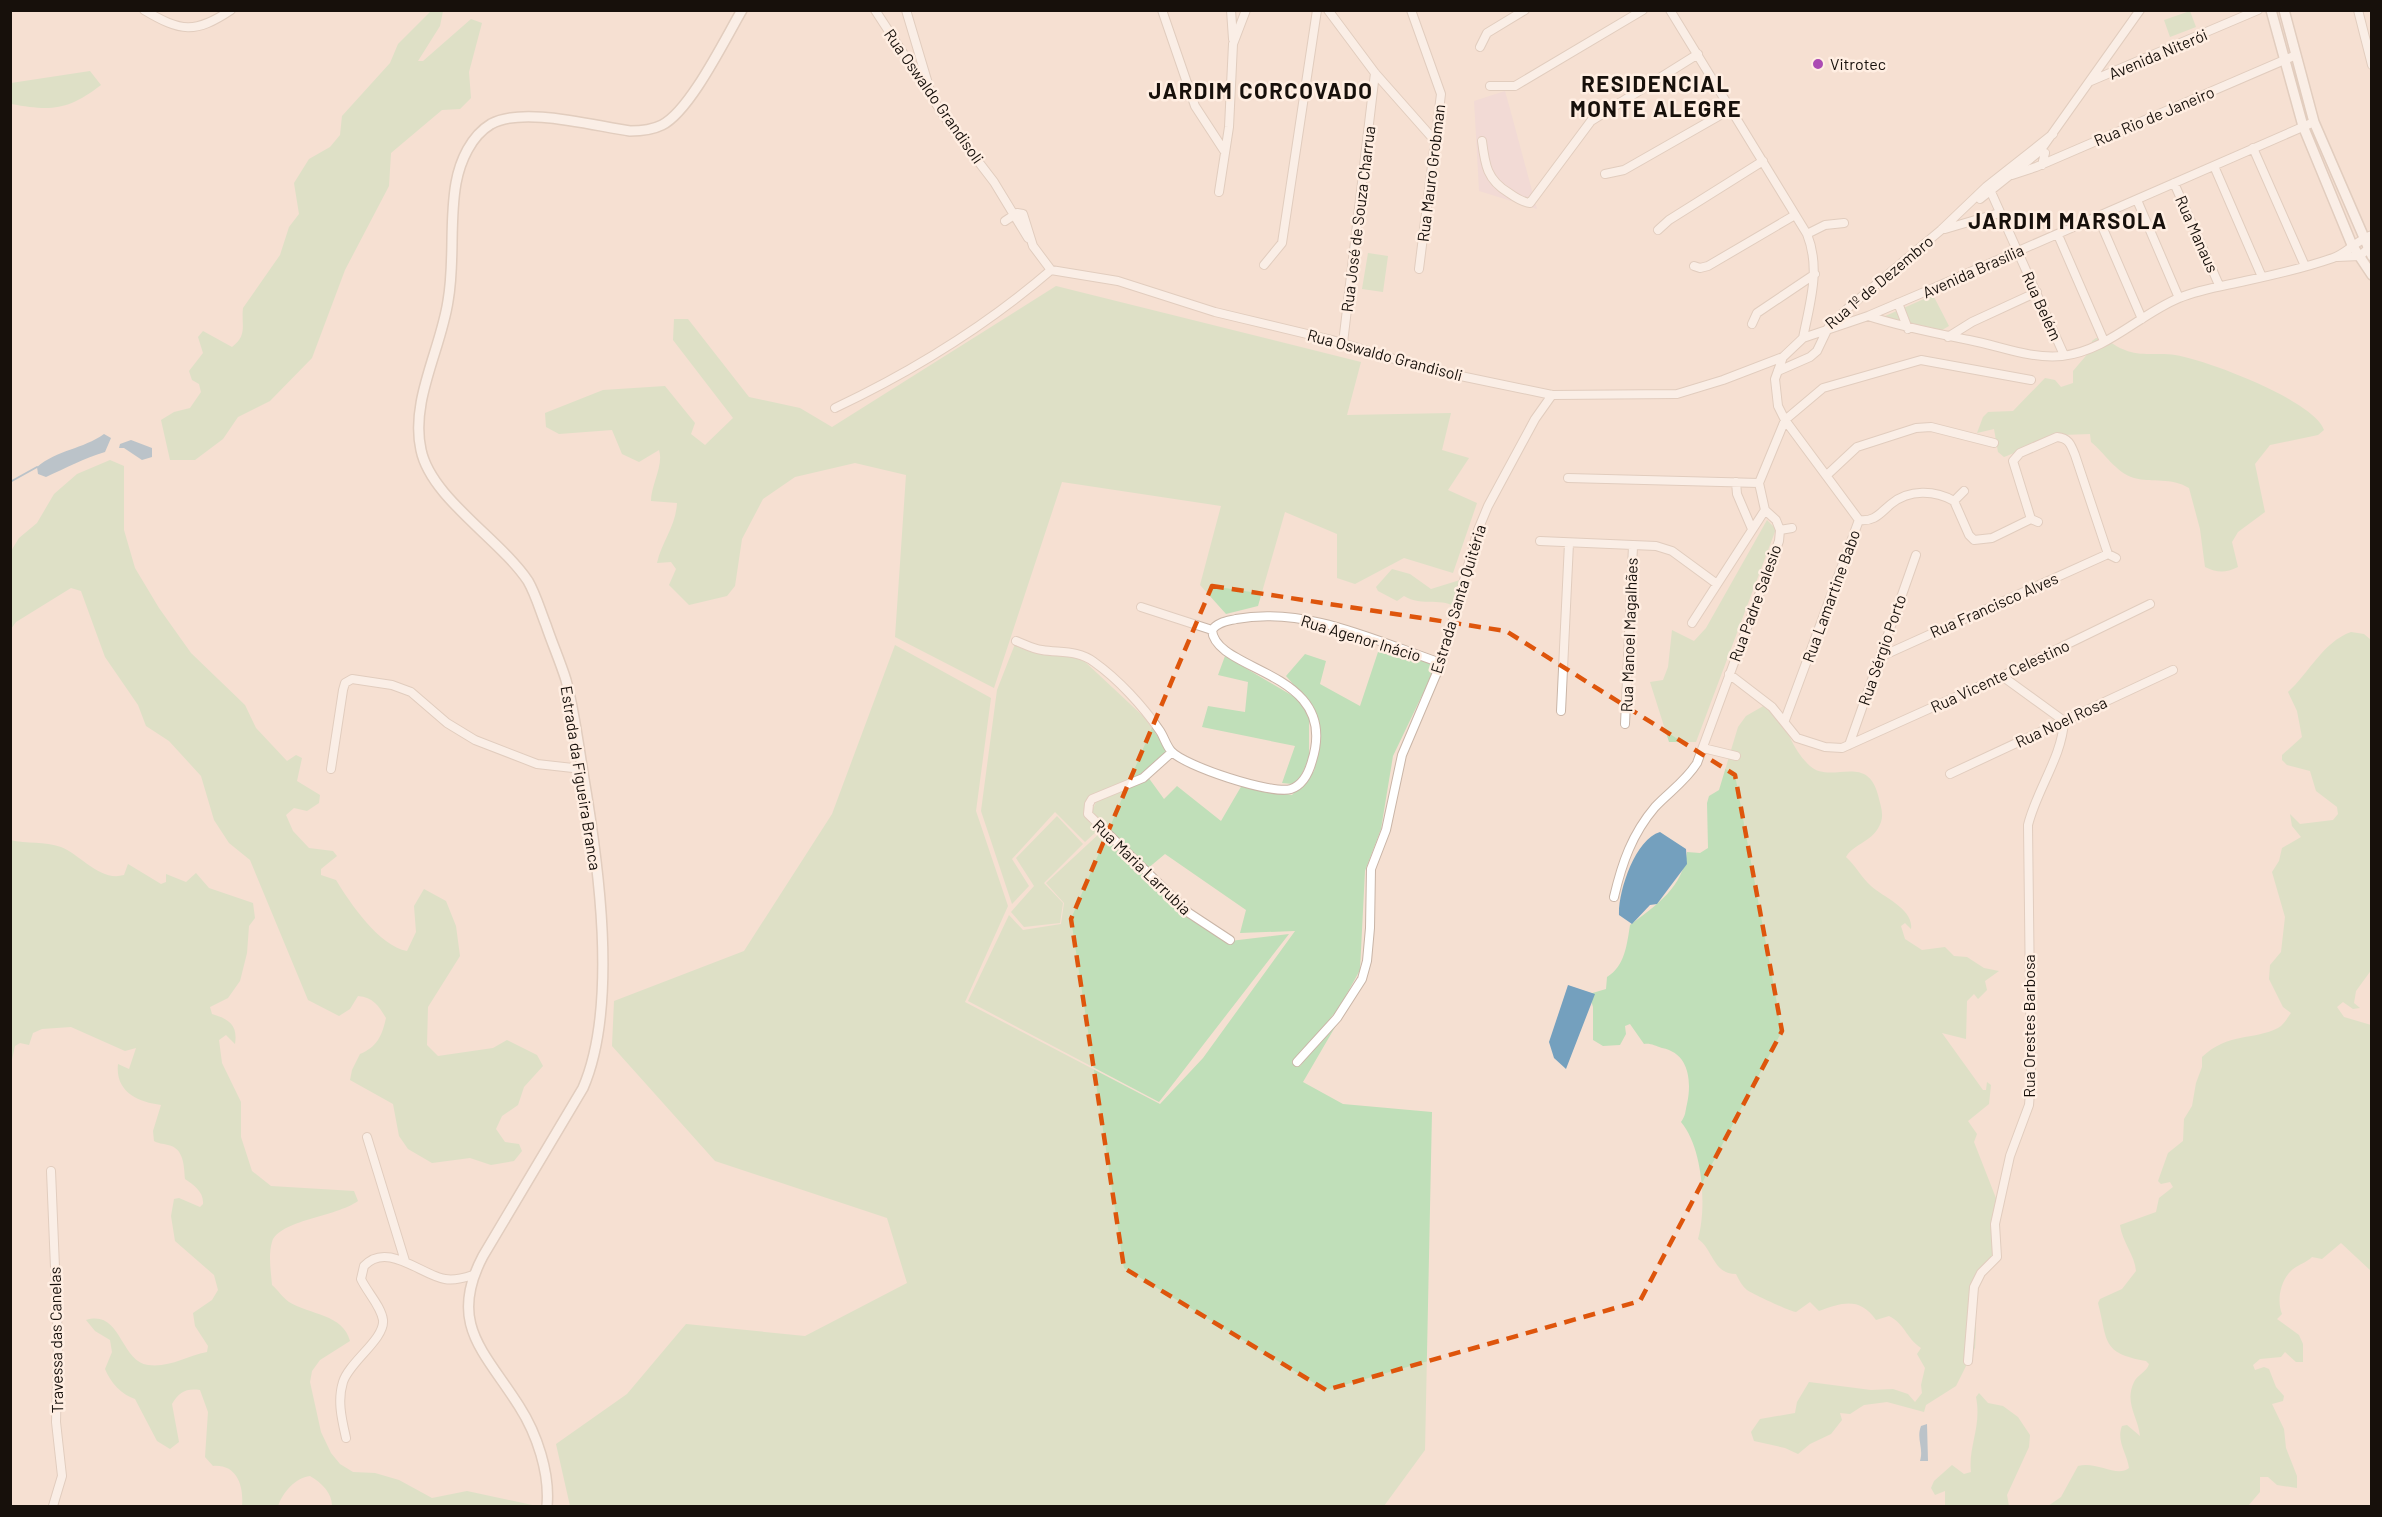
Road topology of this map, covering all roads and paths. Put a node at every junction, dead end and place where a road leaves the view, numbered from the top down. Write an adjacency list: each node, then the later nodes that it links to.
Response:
1 (144, 10): 2 (street)
2 (231, 10)
3 (742, 10): 134 (main road, Estrada da Figueira Branca)
4 (875, 10): 30 (street, Rua Oswaldo Grandisoli)
5 (906, 10): 30 (street)
6 (1162, 10): 39 (street)
7 (1231, 10): 20 (street)
8 (1246, 10): 20 (street)
9 (1317, 10): 68 (street)
10 (1328, 10): 26 (street)
11 (1411, 10): 36 (street, Rua Mauro Grobman)
12 (1525, 10): 21 (street)
13 (1643, 10): 29 (street)
14 (1670, 10): 22 (street)
15 (2140, 10): 27 (street, Rua 1º de Dezembro)
16 (2258, 10): 27 (street, Avenida Niterói)
17 (2271, 10): 24 (main road)
18 (2284, 10): 23 (main road)
19 (2358, 10): 25 (street)
20 (1233, 44): 39 (street)
21 (1480, 47)
22 (1698, 54): 32 (street); 35 (street)
23 (2296, 55): 24 (street, Rua Rio de Janeiro); 33 (main road)
24 (2285, 60): 34 (main road); 40 (street, Rua Rio de Janeiro)
25 (2372, 64)
26 (1375, 73): 28 (street); 31 (street, Rua José de Souza Charrua)
27 (2090, 81): 38 (street, Rua 1º de Dezembro)
28 (1386, 84): 31 (street); 36 (street)
29 (1490, 86)
30 (932, 95): 52 (street, Rua Oswaldo Grandisoli)
31 (1372, 96): 90 (street, Rua José de Souza Charrua)
32 (1731, 109): 41 (street); 44 (street)
33 (2314, 122): 34 (street, Avenida Brasília); 61 (main road)
34 (2303, 126): 37 (street, Avenida Brasília); 62 (main road)
35 (1482, 141)
36 (1436, 142): 71 (street, Rua Mauro Grobman)
37 (2253, 148): 43 (street, Avenida Brasília); 70 (street)
38 (2040, 150): 40 (street); 42 (street); 45 (street, Rua 1º de Dezembro)
39 (1225, 152): 47 (street)
40 (2062, 155): 42 (street, Rua Rio de Janeiro)
41 (1762, 161): 53 (street); 57 (street)
42 (2042, 165): 45 (street, Rua Rio de Janeiro)
43 (2214, 166): 46 (street, Avenida Brasília); 75 (street)
44 (1605, 174)
45 (2007, 175): 48 (street); 50 (street, Rua 1º de Dezembro)
46 (2174, 183): 49 (street, Avenida Brasília); 76 (street, Rua Manaus)
47 (1219, 192)
48 (1991, 192): 50 (street, Rua 1º de Dezembro); 51 (street, Rua Belém)
49 (2137, 200): 54 (street, Avenida Brasília); 78 (street)
50 (1968, 206): 58 (street, Rua 1º de Dezembro)
51 (2000, 213): 58 (street); 65 (street, Rua Belém)
52 (1012, 215): 55 (street); 63 (street, Rua Oswaldo Grandisoli); 63 (street)
53 (1795, 215): 59 (street); 69 (street)
54 (2098, 217): 60 (street, Avenida Brasília); 81 (street)
55 (1005, 221)
56 (1844, 223): 59 (street)
57 (1658, 230)
58 (1941, 230): 84 (street, Rua 1º de Dezembro)
59 (1807, 234): 73 (street)
60 (2058, 235): 65 (street, Avenida Brasília); 89 (street)
61 (2367, 237): 62 (street); 64 (main road)
62 (2352, 245): 66 (street); 67 (main road)
63 (1033, 246): 72 (street)
64 (2370, 250): 67 (street)
65 (2018, 251): 77 (street, Rua Belém); 79 (street, Avenida Brasília)
66 (2336, 257): 67 (street); 70 (street)
67 (2357, 257): 74 (main road)
68 (1264, 265)
69 (1694, 266)
70 (2305, 266): 75 (street)
71 (1419, 269)
72 (1051, 270): 90 (street, Rua Oswaldo Grandisoli); 96 (street)
73 (1815, 274): 83 (street); 87 (street)
74 (2372, 275)
75 (2262, 277): 76 (street)
76 (2219, 285): 78 (street)
77 (2037, 292): 82 (street); 91 (street, Rua Belém)
78 (2179, 298): 81 (street)
79 (1898, 303): 80 (street, Avenida Brasília); 85 (street)
80 (1868, 316): 84 (street, Avenida Brasília); 85 (street)
81 (2142, 319): 89 (street)
82 (1972, 322): 86 (street); 88 (street)
83 (1752, 324)
84 (1828, 328): 87 (street, Rua 1º de Dezembro); 93 (street)
85 (1908, 329): 86 (street)
86 (1948, 337): 88 (street)
87 (1803, 338): 92 (street, Rua 1º de Dezembro)
88 (1970, 340): 91 (street)
89 (2104, 341): 91 (street)
90 (1343, 343): 95 (street, Rua Oswaldo Grandisoli)
91 (2064, 356)
92 (1783, 357): 93 (street, Rua 1º de Dezembro); 95 (street, Rua Oswaldo Grandisoli)
93 (1778, 371): 97 (street, Rua 1º de Dezembro)
94 (2031, 380): 97 (street)
95 (1552, 394): 121 (street, Estrada Santa Quitéria)
96 (835, 408)
97 (1785, 420): 99 (street, Rua Lamartine Babo); 102 (street)
98 (1994, 442): 99 (street)
99 (1827, 474): 106 (street, Rua Lamartine Babo)
100 (1568, 478): 101 (street)
101 (1736, 482): 102 (street); 108 (street, Rua Padre Salesio)
102 (1758, 483): 105 (street, Rua Padre Salesio)
103 (1964, 491): 104 (street)
104 (1954, 501): 106 (street); 120 (street, Rua Francisco Alves)
105 (1765, 510): 108 (street); 109 (street, Rua Padre Salesio)
106 (1859, 520): 126 (street, Rua Lamartine Babo)
107 (1792, 528): 109 (street)
108 (1752, 529): 114 (street)
109 (1780, 531): 123 (street, Rua Padre Salesio)
110 (1539, 541): 111 (street)
111 (1569, 543): 112 (street); 125 (street)
112 (1633, 546): 114 (street); 128 (street, Rua Manoel Magalhães)
113 (1916, 555): 120 (street, Rua Sérgio Porto)
114 (1717, 584): 117 (street)
115 (2151, 604): 124 (street, Rua Vicente Celestino)
116 (1141, 607): 118 (street)
117 (1692, 623)
118 (1212, 630): 121 (street, Rua Agenor Inácio); 131 (street)
119 (1016, 641): 131 (street)
120 (1880, 657): 129 (street, Rua Sérgio Porto)
121 (1441, 663): 138 (street, Estrada Santa Quitéria)
122 (2173, 670): 127 (street, Rua Noel Rosa)
123 (1729, 674): 126 (street); 130 (street, Rua Padre Salesio)
124 (2002, 676): 127 (street); 129 (street, Rua Vicente Celestino)
125 (1561, 711)
126 (1785, 720): 129 (street)
127 (2064, 721): 135 (street, Rua Noel Rosa); 143 (street, Rua Orestes Barbosa)
128 (1625, 724)
129 (1849, 745)
130 (1703, 748): 132 (street); 136 (street, Rua Padre Salesio)
131 (1172, 752): 137 (street, Rua Maria Larrubia)
132 (1736, 756)
133 (331, 769): 134 (street)
134 (582, 769): 142 (main road, Estrada da Figueira Branca)
135 (1950, 774)
136 (1614, 897)
137 (1230, 940)
138 (1297, 1062)
139 (367, 1137): 141 (street)
140 (51, 1171): 146 (street, Travessa das Canelas)
141 (405, 1261): 142 (street); 144 (street)
142 (473, 1275): 145 (main road, Estrada da Figueira Branca)
143 (1968, 1360)
144 (346, 1438)
145 (549, 1505)
146 (53, 1506)

